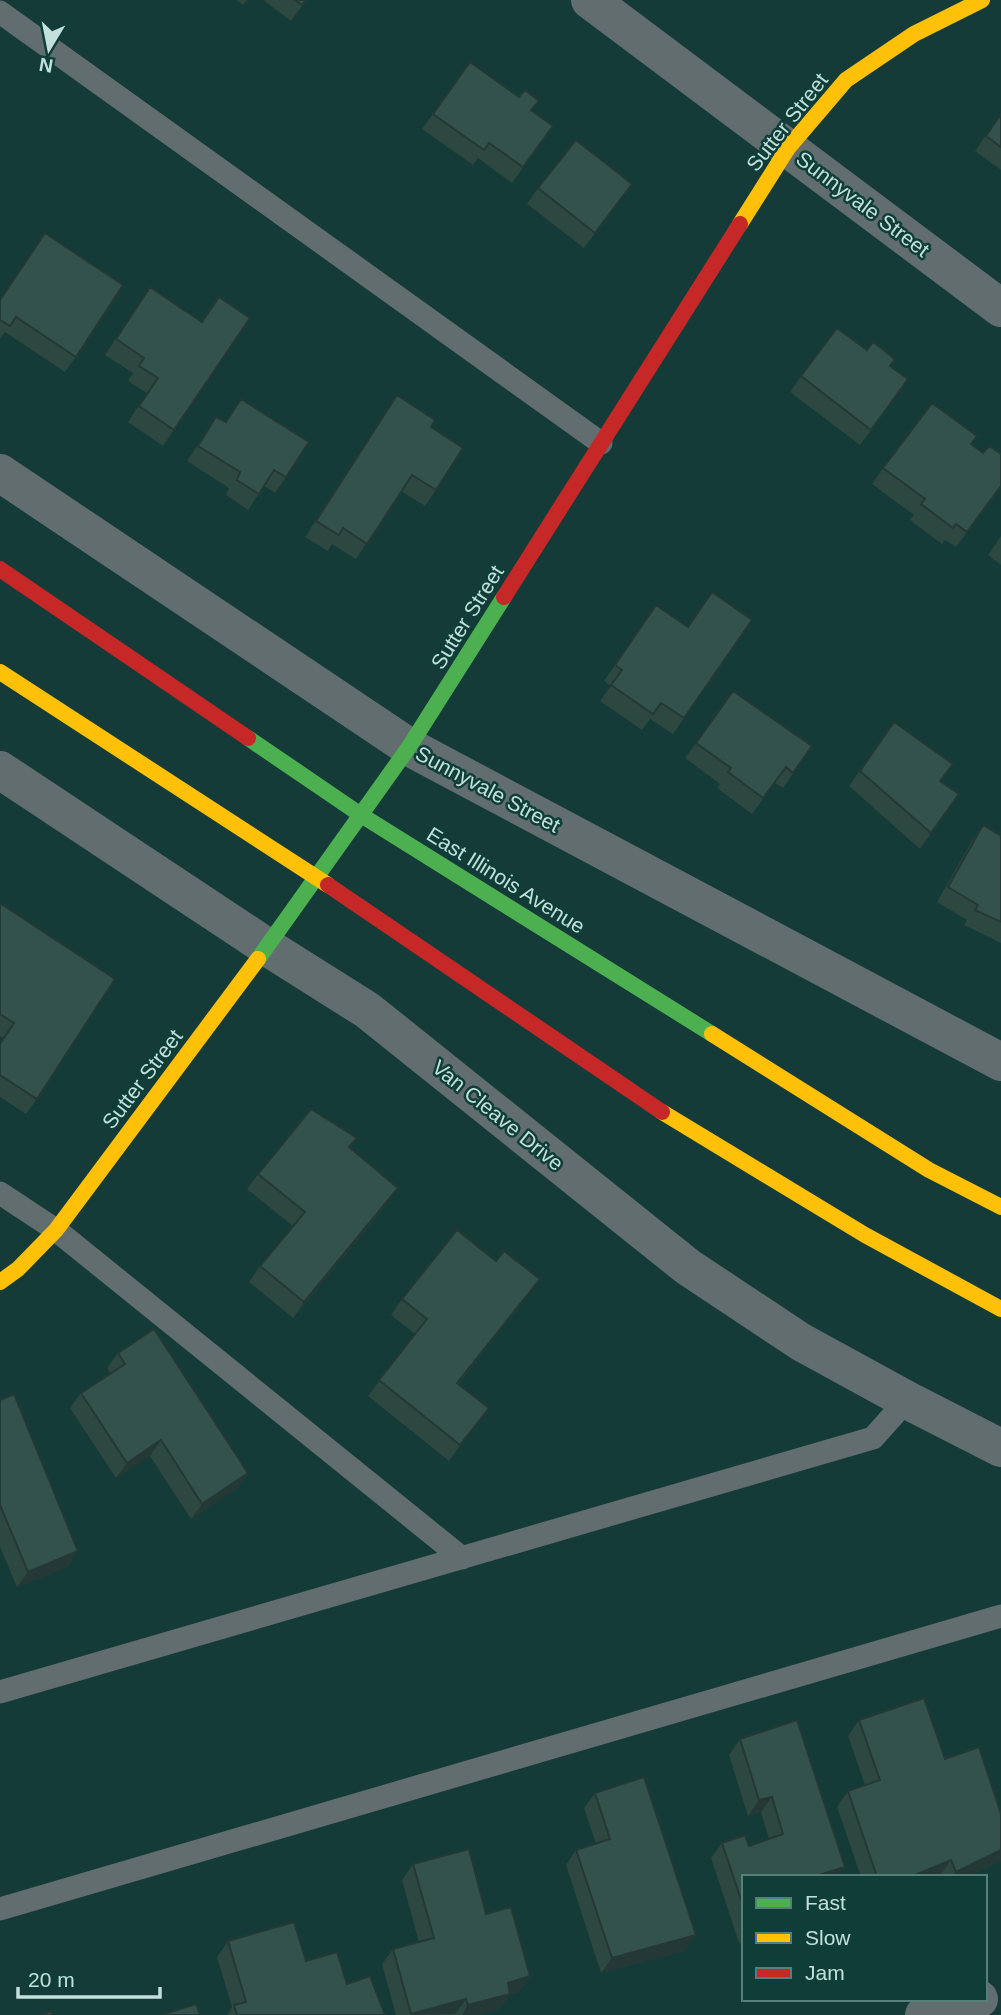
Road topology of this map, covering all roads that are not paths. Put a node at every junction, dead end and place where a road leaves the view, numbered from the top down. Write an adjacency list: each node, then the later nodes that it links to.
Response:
1 (590, 0): 4 (street, Sunnyvale Street)
2 (982, 0): 4 (main road, Sutter Street)
3 (0, 12): 6 (lane)
4 (788, 148): 5 (street, Sunnyvale Street); 6 (main road, Sutter Street)
5 (1001, 308)
6 (601, 443): 10 (main road, Sutter Street)
7 (0, 474): 10 (street, Sunnyvale Street)
8 (0, 569): 12 (main road, East Illinois Avenue)
9 (0, 672): 13 (main road)
10 (409, 747): 12 (main road, Sutter Street); 15 (street, Sunnyvale Street)
11 (0, 771): 14 (street, Van Cleave Drive)
12 (361, 815): 13 (main road, Sutter Street); 17 (main road, East Illinois Avenue)
13 (317, 878): 14 (main road, Sutter Street); 20 (main road)
14 (267, 947): 18 (main road, Sutter Street); 21 (street, Van Cleave Drive)
15 (1001, 1062)
16 (0, 1193): 18 (lane)
17 (1001, 1207)
18 (56, 1230): 19 (main road, Sutter Street); 23 (lane)
19 (0, 1282)
20 (1001, 1309)
21 (907, 1400): 22 (street, Van Cleave Drive); 23 (lane)
22 (1001, 1448)
23 (462, 1558): 25 (lane)
24 (1001, 1616): 26 (lane)
25 (0, 1692)
26 (0, 1909)
27 (972, 2001): 28 (street)
28 (925, 2015)

